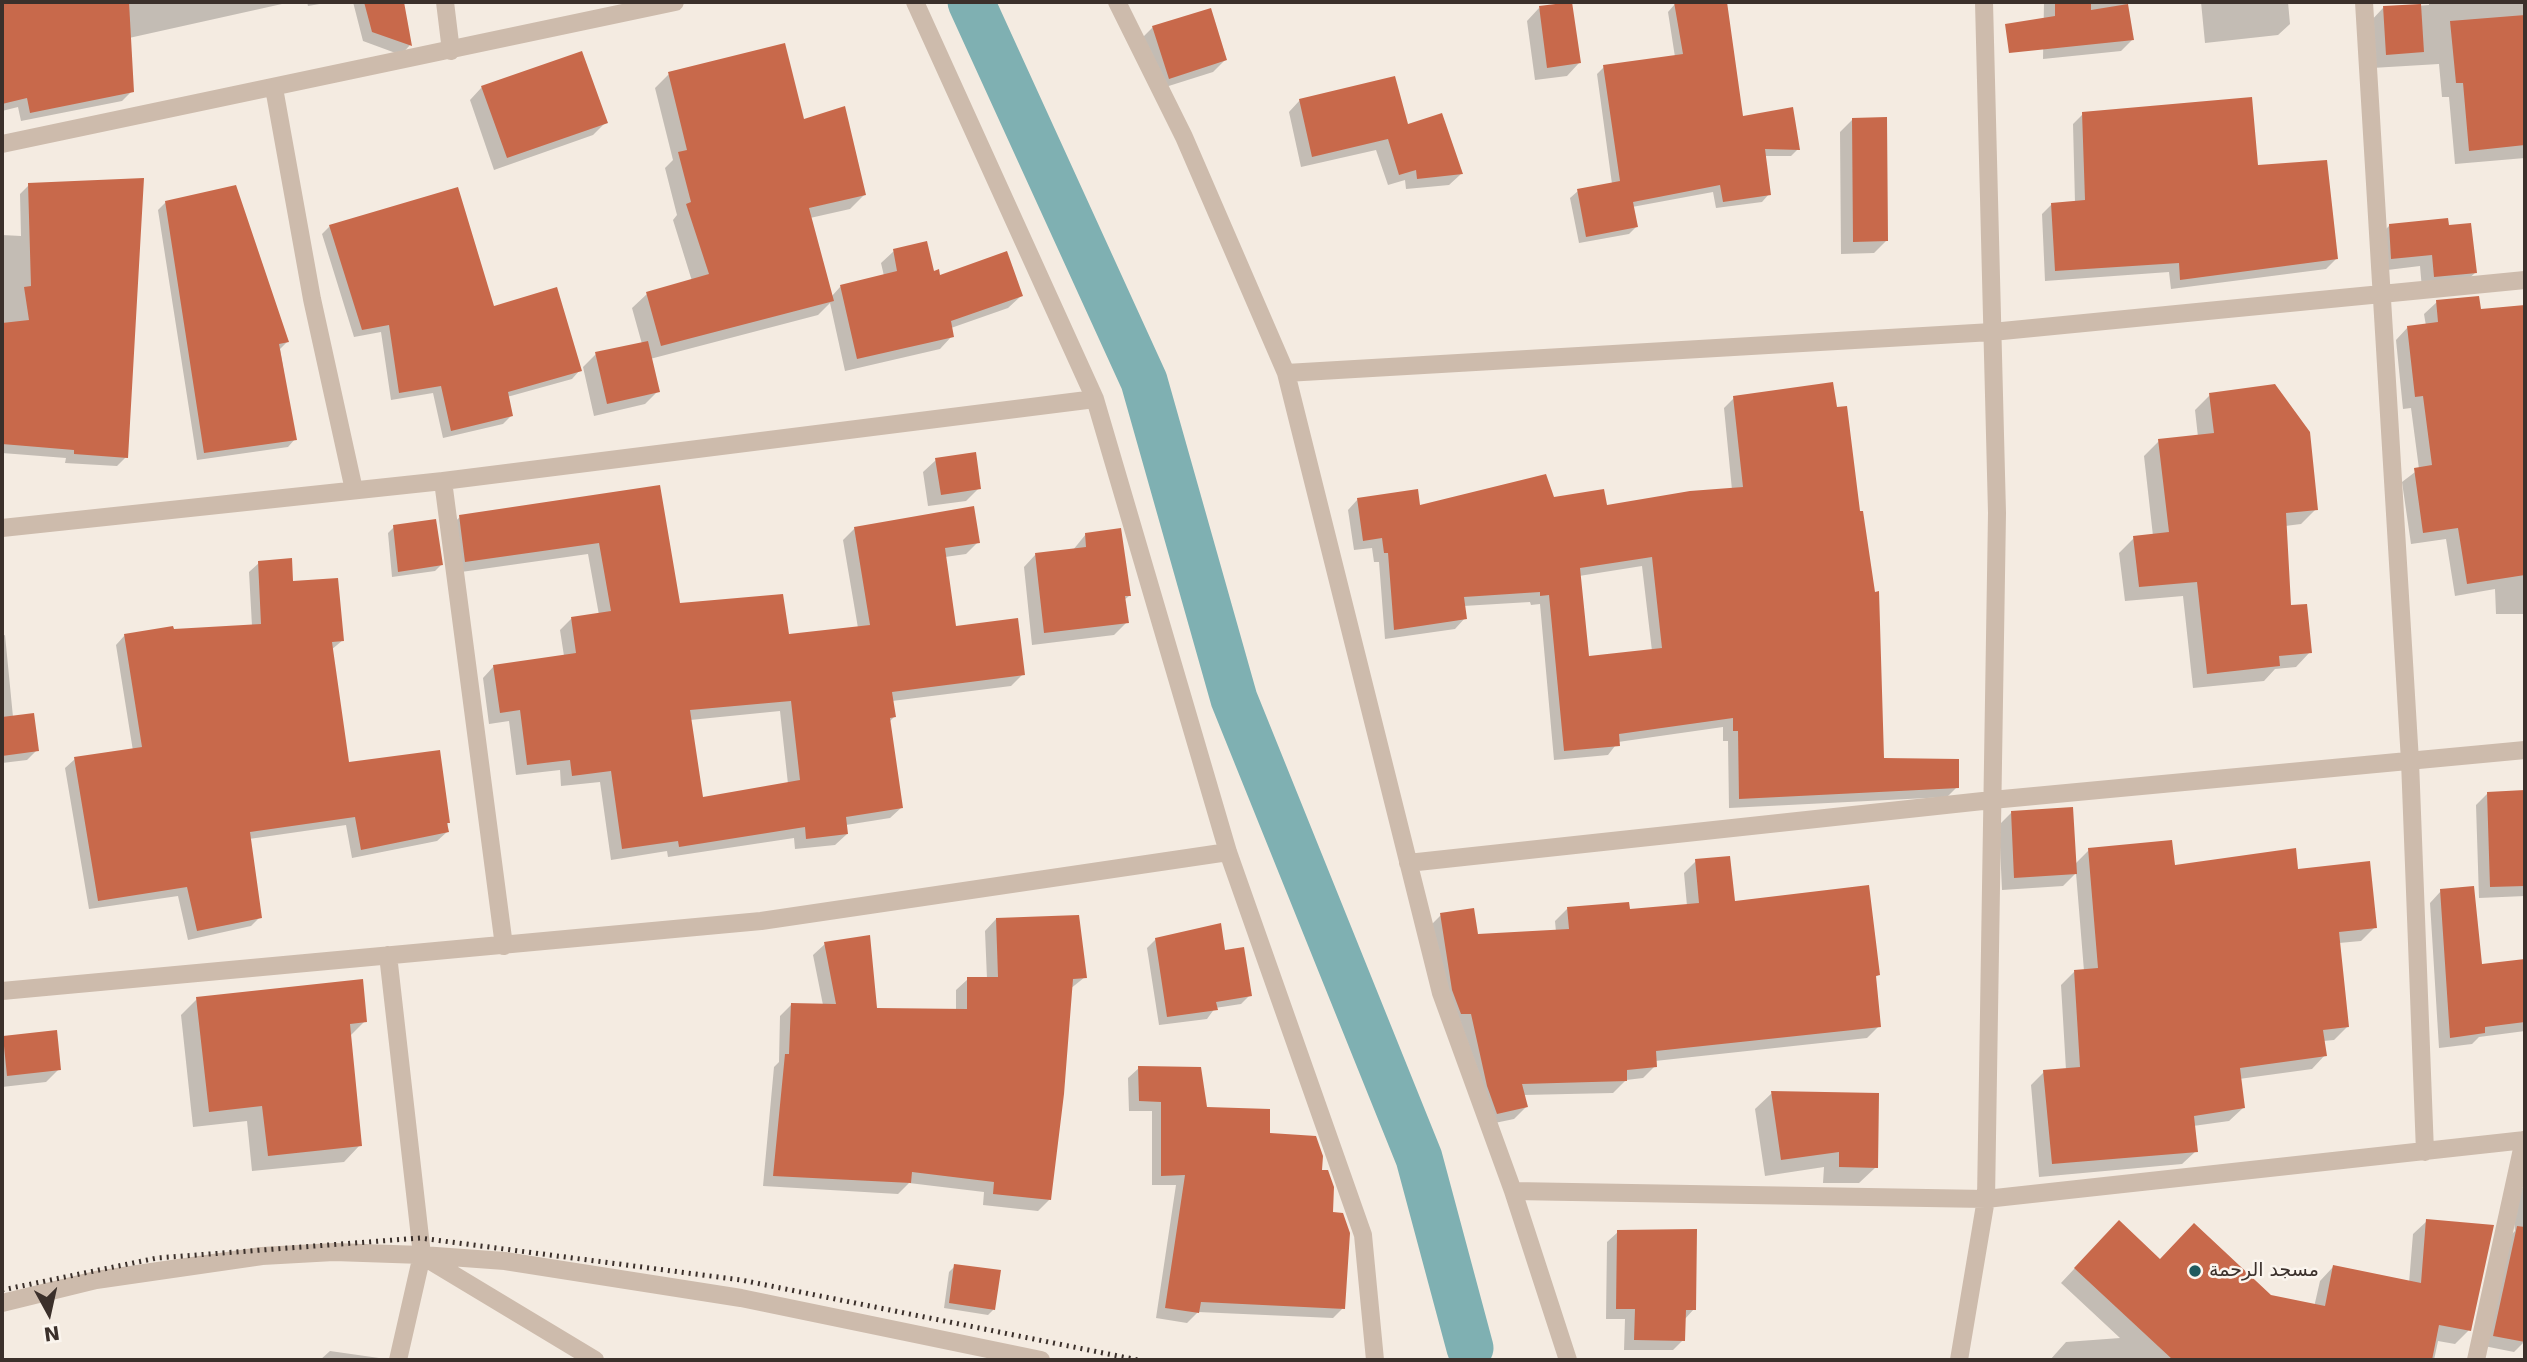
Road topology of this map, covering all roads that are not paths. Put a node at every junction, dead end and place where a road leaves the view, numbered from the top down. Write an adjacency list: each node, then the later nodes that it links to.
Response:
1 (445, 2): 7 (street)
2 (675, 2): 7 (street)
3 (915, 2): 14 (street)
4 (1116, 2): 13 (street)
5 (1984, 2): 12 (street)
6 (2364, 2): 11 (street)
7 (451, 51): 8 (street)
8 (274, 88): 9 (street); 16 (street)
9 (2, 144)
10 (2525, 280): 11 (street)
11 (2381, 294): 12 (street); 19 (street)
12 (1992, 332): 13 (street); 20 (street)
13 (1286, 373): 22 (street)
14 (1095, 398): 15 (street); 21 (street)
15 (443, 481): 16 (street); 23 (street)
16 (354, 491): 17 (street)
17 (2, 528)
18 (2525, 750): 19 (street)
19 (2410, 761): 20 (street); 27 (street)
20 (1992, 800): 22 (street); 29 (street)
21 (1228, 852): 23 (street); 35 (street)
22 (1408, 863): 28 (street)
23 (504, 946): 24 (street)
24 (388, 955): 25 (street); 30 (street)
25 (2, 991)
26 (2525, 1140): 27 (street); 38 (street)
27 (2425, 1152): 29 (street)
28 (1513, 1191): 29 (street); 36 (street)
29 (1986, 1199): 37 (street)
30 (422, 1255): 31 (street); 32 (street); 33 (street); 34 (street)
31 (2, 1303)
32 (398, 1360)
33 (595, 1360)
34 (1041, 1360)
35 (1376, 1360)
36 (1567, 1360)
37 (1959, 1360)
38 (2476, 1360)

